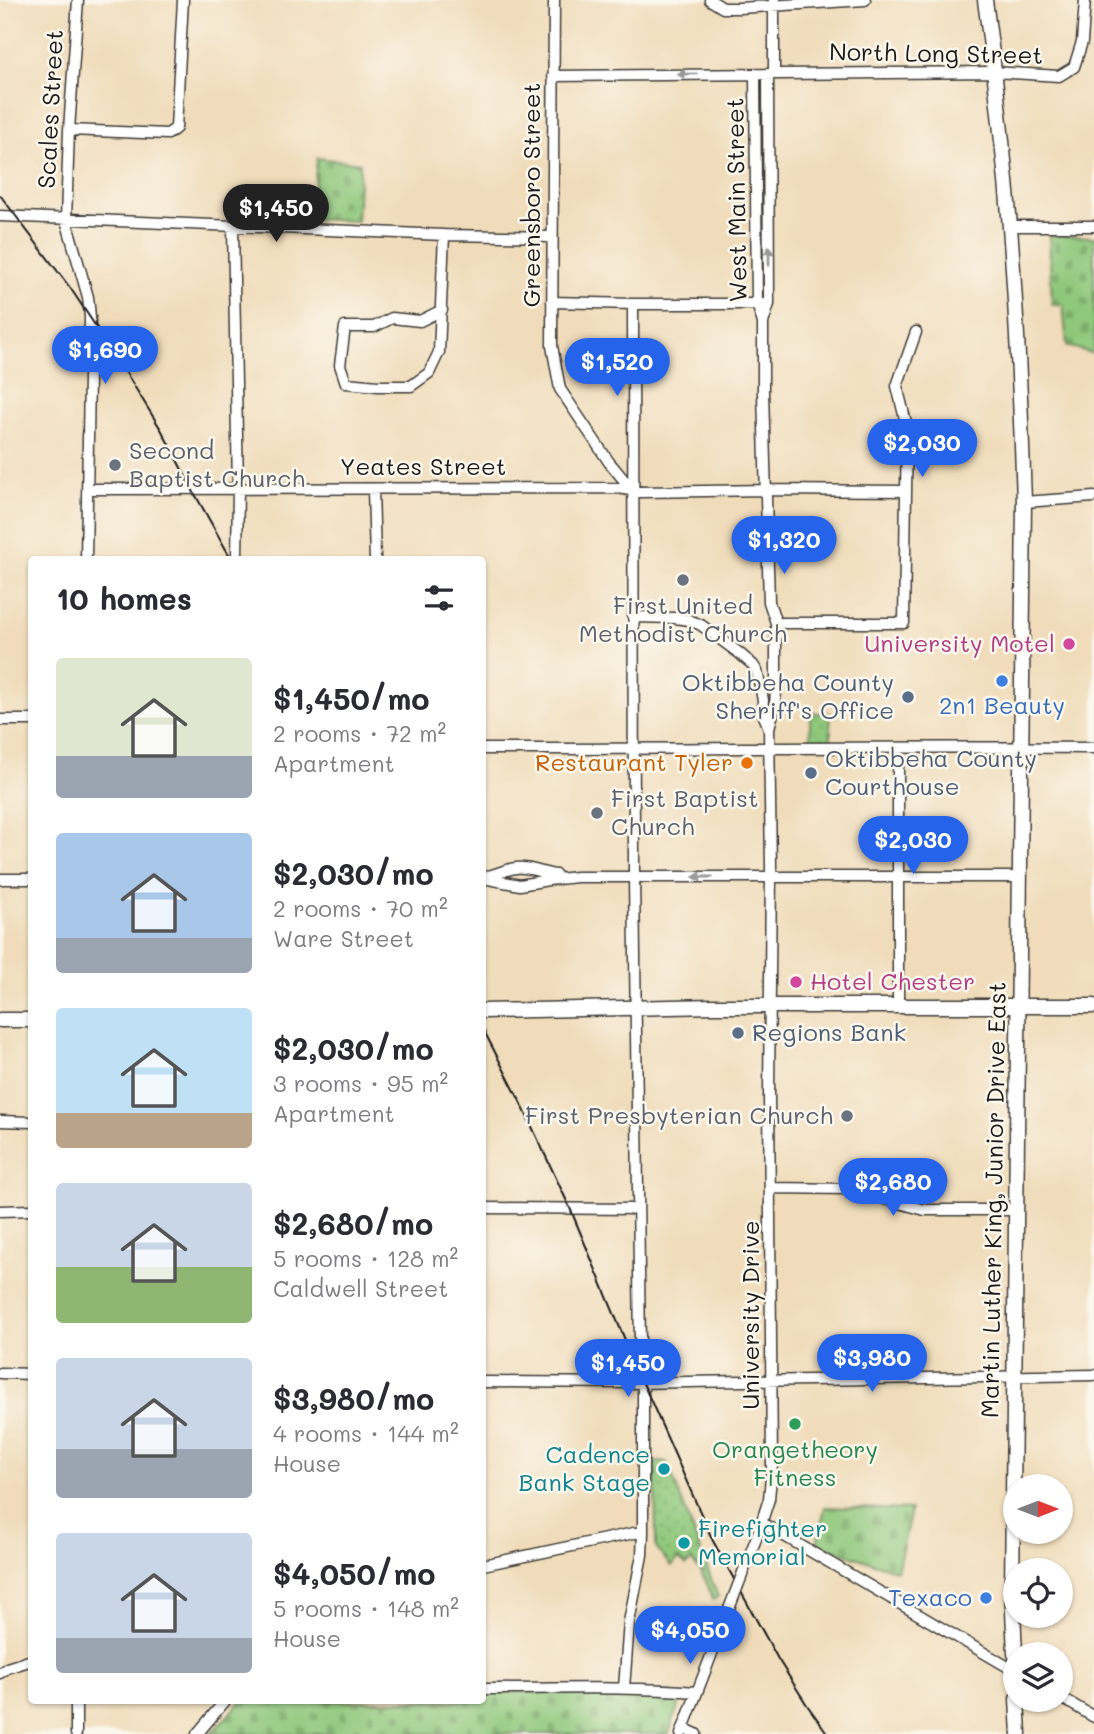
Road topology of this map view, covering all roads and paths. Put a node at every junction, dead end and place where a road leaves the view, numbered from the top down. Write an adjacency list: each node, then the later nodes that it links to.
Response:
1 (78, 0): 13 (street, Scales Street)
2 (183, 0): 13 (street)
3 (554, 0): 12 (street, Greensboro Street)
4 (710, 0): 8 (street)
5 (865, 0): 8 (street)
6 (985, 0): 9 (main road, Martin Luther King, Junior Drive East)
7 (1085, 0): 9 (street, North Long Street)
8 (774, 4): 11 (street, West Main Street)
9 (994, 72): 11 (street, North Long Street); 16 (main road, Martin Luther King, Junior Drive East)
10 (755, 74): 11 (street, North Long Street); 12 (street, North Long Street, one-way to 12); 23 (street, West Main Street)
11 (771, 74): 23 (street, West Main Street, one-way to 11)
12 (553, 76): 20 (street, Greensboro Street)
13 (69, 130): 15 (street, Scales Street)
14 (0, 216): 15 (street)
15 (66, 220): 18 (street); 27 (street, Scales Street)
16 (1010, 226): 17 (street); 33 (main road, Martin Luther King, Junior Drive East)
17 (1094, 226)
18 (233, 227): 19 (street); 26 (street)
19 (444, 235): 20 (street); 24 (street)
20 (552, 237): 21 (street, Greensboro Street)
21 (552, 302): 22 (street); 30 (street, Greensboro Street)
22 (633, 304): 23 (street); 30 (street)
23 (763, 304): 29 (street, West Main Street)
24 (442, 310): 24 (street)
25 (916, 332): 31 (street)
26 (238, 488): 27 (street, Yeates Street); 28 (street, Yeates Street); 35 (street)
27 (88, 489): 34 (street, Scales Street)
28 (373, 489): 30 (street, Yeates Street); 36 (street)
29 (766, 490): 30 (street, Yeates Street); 31 (street, Yeates Street); 38 (street, West Main Street)
30 (633, 491): 37 (street)
31 (906, 491): 38 (street)
32 (1094, 498): 33 (street)
33 (1024, 502): 42 (main road, Martin Luther King, Junior Drive East)
34 (86, 556)
35 (237, 556)
36 (374, 556)
37 (633, 617): 39 (street); 47 (street)
38 (776, 623): 39 (street, West Main Street)
39 (769, 701): 44 (street)
40 (0, 720): 41 (street)
41 (28, 720)
42 (1022, 747): 45 (street); 46 (street); 54 (main road, Martin Luther King, Junior Drive East)
43 (486, 748): 47 (street)
44 (769, 748): 45 (street); 47 (street); 52 (street, University Drive)
45 (898, 748): 53 (street)
46 (1094, 748)
47 (635, 750): 51 (street)
48 (536, 876): 50 (street); 50 (street); 51 (street)
49 (486, 877): 50 (street)
50 (502, 877)
51 (631, 877): 52 (street, one-way to 51); 61 (street)
52 (771, 877): 53 (street); 58 (street, University Drive)
53 (898, 877): 54 (street); 60 (street)
54 (1021, 877): 57 (main road, Martin Luther King, Junior Drive East)
55 (0, 879): 56 (street)
56 (28, 879)
57 (1019, 1005): 59 (main road); 60 (main road); 71 (main road, Martin Luther King, Junior Drive East)
58 (770, 1006): 60 (main road); 61 (main road); 67 (street, University Drive)
59 (1094, 1006)
60 (898, 1007)
61 (636, 1008): 62 (main road); 69 (street)
62 (486, 1012)
63 (0, 1020): 64 (main road)
64 (28, 1020)
65 (0, 1121): 66 (street)
66 (28, 1122)
67 (771, 1188): 71 (street); 77 (street, University Drive)
68 (486, 1208): 69 (street)
69 (638, 1209): 79 (street)
70 (28, 1210): 72 (street)
71 (1016, 1210): 76 (main road, Martin Luther King, Junior Drive East)
72 (0, 1211)
73 (0, 1373): 74 (street)
74 (28, 1374)
75 (1094, 1375): 76 (street)
76 (1014, 1376): 77 (street); 83 (main road, Martin Luther King, Junior Drive East)
77 (773, 1381): 79 (street); 80 (street, University Drive)
78 (486, 1382): 79 (street)
79 (643, 1382): 81 (street)
80 (762, 1524): 85 (street); 89 (street, University Drive, bridge)
81 (643, 1533): 82 (street); 87 (street)
82 (486, 1565)
83 (1015, 1642)
84 (28, 1661): 86 (street)
85 (1003, 1664)
86 (0, 1673)
87 (624, 1688): 88 (street); 89 (street)
88 (486, 1689)
89 (697, 1692): 95 (street, University Drive)
90 (76, 1704): 96 (street)
91 (222, 1704): 97 (street)
92 (1073, 1705): 94 (street)
93 (1018, 1712): 99 (main road)
94 (1094, 1717)
95 (682, 1731): 98 (street)
96 (76, 1734)
97 (197, 1734)
98 (696, 1734)
99 (1020, 1734)

